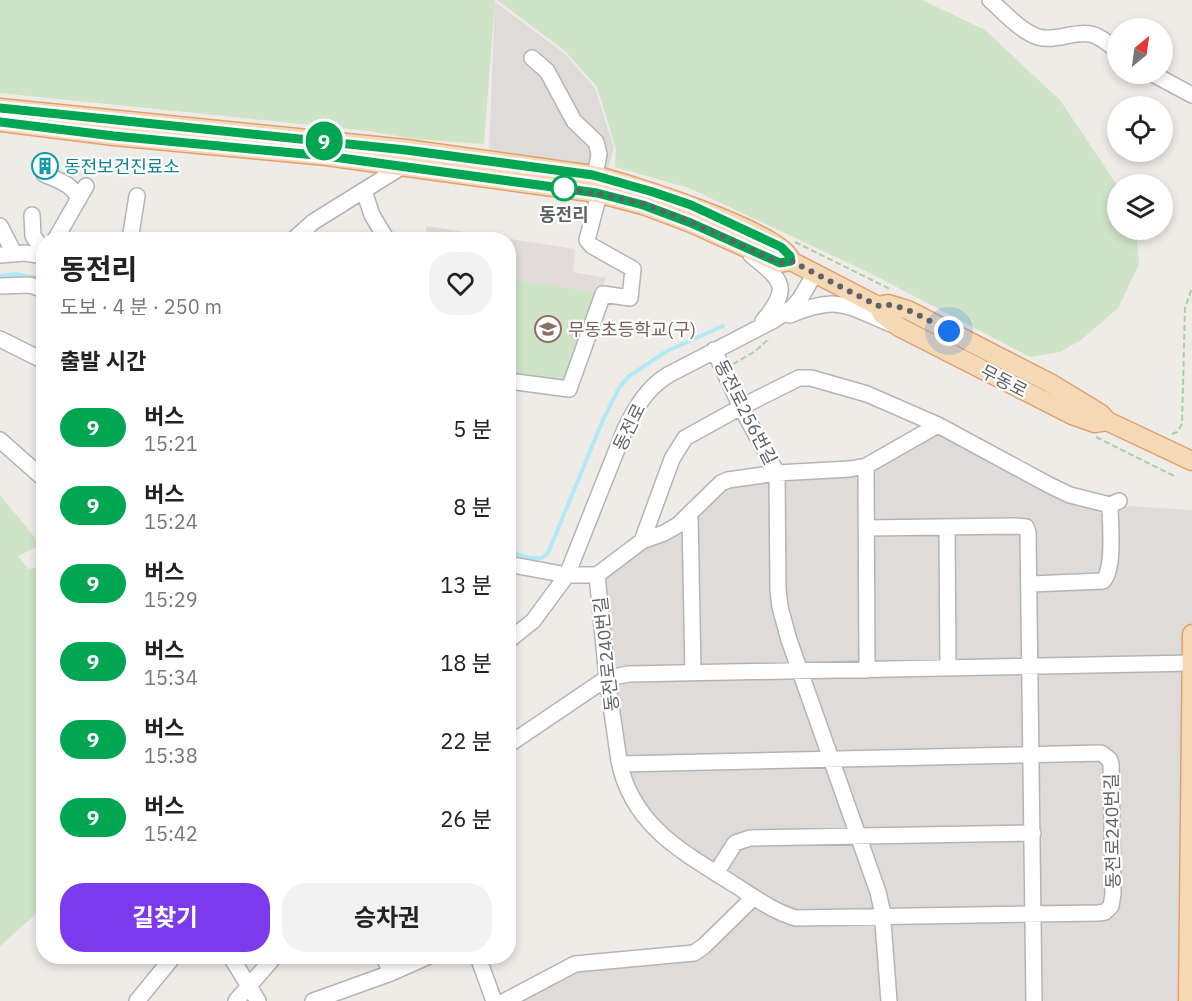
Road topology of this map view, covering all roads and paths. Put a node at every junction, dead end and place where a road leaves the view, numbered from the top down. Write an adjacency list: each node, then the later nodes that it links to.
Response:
1 (990, 0): 2 (street)
2 (1107, 44)
3 (532, 58): 8 (street)
4 (1172, 84): 5 (street)
5 (1192, 94)
6 (0, 108): 25 (main road, 무동로)
7 (0, 122): 9 (main road, 무동로)
8 (597, 165)
9 (403, 166): 11 (street); 22 (main road, 무동로)
10 (44, 174): 16 (street)
11 (364, 191): 18 (street); 19 (street)
12 (137, 196): 17 (street)
13 (597, 202): 39 (street)
14 (32, 215): 21 (street)
15 (0, 226): 23 (street)
16 (60, 232)
17 (131, 232)
18 (302, 232)
19 (382, 232)
20 (786, 238): 30 (path)
21 (36, 240)
22 (735, 242): 25 (main road, 무동로); 33 (street)
23 (6, 254): 24 (street)
24 (36, 256)
25 (791, 261): 26 (main road, 무동로)
26 (815, 273): 31 (main road, 무동로); 33 (street, 동전로)
27 (0, 286): 28 (street)
28 (36, 287)
29 (1192, 288): 43 (path)
30 (892, 290)
31 (878, 306): 32 (main road, 무동로); 41 (main road, 무동로)
32 (899, 327): 33 (street); 41 (main road, 무동로)
33 (757, 329): 36 (street, 동전로)
34 (774, 335): 38 (path)
35 (0, 339): 37 (street)
36 (714, 350): 40 (street, 동전로256번길); 56 (street, 동전로)
37 (36, 358)
38 (732, 368)
39 (516, 382)
40 (741, 407): 42 (street); 49 (street, 동전로256번길); 54 (street)
41 (1107, 421): 46 (main road, 무동로)
42 (938, 425): 47 (street); 58 (street)
43 (1170, 435)
44 (1093, 436): 50 (path)
45 (0, 440): 48 (street)
46 (1192, 461)
47 (866, 466): 49 (street); 53 (street)
48 (36, 467)
49 (777, 473): 51 (street); 65 (street)
50 (1176, 477)
51 (690, 515): 54 (street); 66 (street)
52 (947, 527): 53 (street); 58 (street); 63 (street)
53 (866, 528): 64 (street)
54 (642, 541): 57 (street)
55 (516, 565): 56 (street, 동전로240번길)
56 (567, 575): 57 (street, 동전로240번길); 60 (street, 동전로)
57 (597, 575): 67 (street, 동전로240번길)
58 (1030, 584): 62 (street)
59 (1192, 634): 61 (main road)
60 (516, 635)
61 (1192, 663): 62 (street); 94 (main road)
62 (1031, 666): 63 (street); 69 (street)
63 (948, 668): 64 (street)
64 (867, 670): 65 (street)
65 (800, 671): 66 (street); 70 (street)
66 (693, 673): 67 (street)
67 (606, 678): 68 (street); 71 (street, 동전로240번길)
68 (516, 740)
69 (1032, 754): 70 (street, 동전로240번길); 72 (street); 76 (street, 동전로240번길)
70 (831, 759): 71 (street, 동전로240번길); 73 (street)
71 (620, 764): 74 (street, 동전로240번길)
72 (1033, 833): 73 (street); 76 (street)
73 (858, 836): 74 (street); 77 (street)
74 (716, 873): 75 (street, 동전로240번길)
75 (754, 897): 77 (street, 동전로240번길); 91 (street)
76 (1033, 914): 77 (street, 동전로240번길); 93 (street)
77 (883, 916): 92 (street)
78 (167, 964): 86 (street)
79 (235, 964): 85 (street)
80 (268, 964): 85 (street)
81 (388, 964): 84 (street)
82 (412, 964): 84 (street)
83 (481, 964): 90 (street)
84 (392, 973): 89 (street)
85 (248, 987): 87 (street); 88 (street)
86 (137, 1001)
87 (236, 1001)
88 (258, 1001)
89 (313, 1001)
90 (494, 1001)
91 (505, 1001)
92 (889, 1001)
93 (1034, 1001)
94 (1188, 1001)

